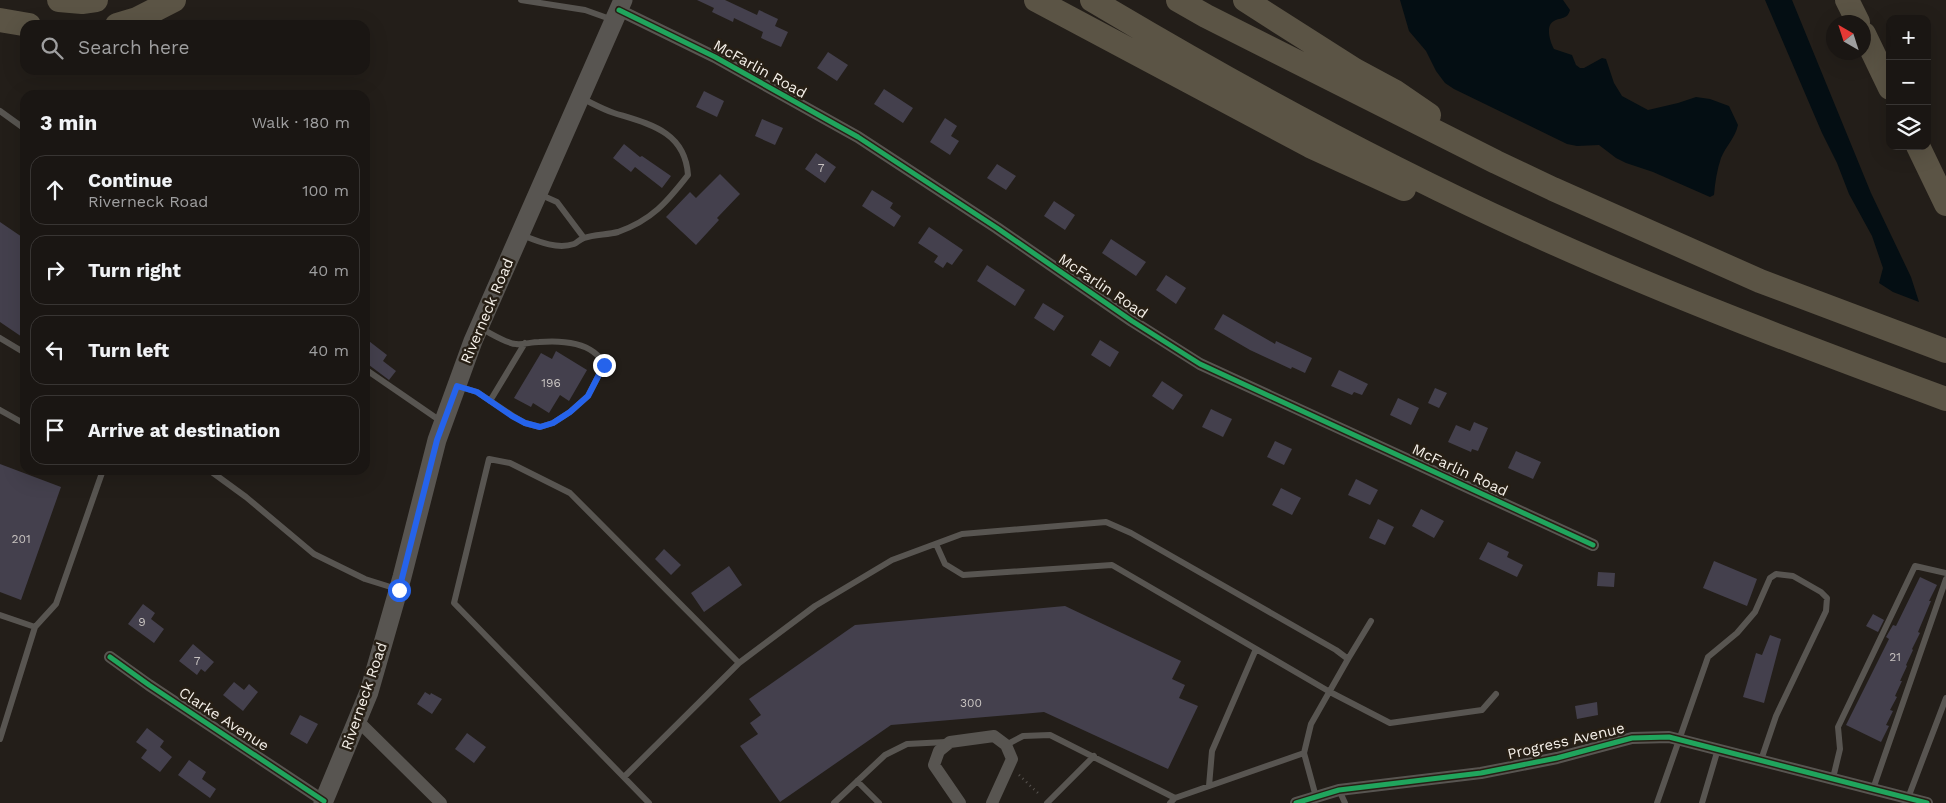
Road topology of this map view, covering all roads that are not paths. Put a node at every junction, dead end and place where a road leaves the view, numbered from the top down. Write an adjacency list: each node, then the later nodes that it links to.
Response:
1 (59, 0): 2 (highway)
2 (96, 0)
3 (174, 0): 14 (highway)
4 (521, 0): 10 (lane)
5 (1036, 0): 27 (highway)
6 (1092, 0): 27 (highway)
7 (1178, 0): 22 (highway)
8 (1245, 0): 22 (highway)
9 (1847, 0): 12 (highway)
10 (538, 2): 11 (lane)
11 (619, 10): 18 (main road, Riverneck Road); 43 (street, McFarlin Road)
12 (1854, 15)
13 (0, 20): 15 (highway)
14 (134, 20)
15 (20, 23)
16 (1871, 49): 17 (highway)
17 (1886, 80)
18 (580, 98): 23 (main road, Riverneck Road); 26 (lane)
19 (0, 111): 20 (lane)
20 (20, 125)
21 (1920, 150): 24 (highway)
22 (1496, 162): 32 (highway)
23 (538, 193): 25 (main road, Riverneck Road); 26 (lane)
24 (1946, 204)
25 (520, 234): 26 (lane); 28 (main road, Riverneck Road)
26 (584, 238)
27 (1586, 258): 35 (highway)
28 (479, 327): 30 (lane); 34 (main road, Riverneck Road)
29 (0, 338): 31 (lane)
30 (525, 343): 36 (lane); 36 (lane)
31 (20, 350)
32 (1946, 351)
33 (370, 372): 39 (lane)
34 (457, 386): 36 (lane); 39 (main road, Riverneck Road)
35 (1946, 399)
36 (490, 401)
37 (0, 410): 38 (lane)
38 (20, 421)
39 (443, 423): 46 (main road, Riverneck Road)
40 (101, 475): 49 (lane)
41 (215, 475): 46 (lane)
42 (936, 544): 50 (lane); 52 (lane); 53 (lane)
43 (1593, 545)
44 (1946, 573): 67 (lane)
45 (1946, 579): 70 (lane)
46 (399, 590): 57 (main road, Riverneck Road)
47 (0, 615): 49 (lane)
48 (1371, 622): 52 (lane)
49 (35, 627): 58 (lane)
50 (1256, 649): 54 (lane); 69 (lane)
51 (110, 657): 75 (street, Clarke Avenue)
52 (1348, 659): 54 (lane)
53 (739, 663): 66 (lane); 66 (lane)
54 (1330, 692): 55 (lane); 63 (lane)
55 (1496, 694)
56 (1946, 698): 73 (lane)
57 (358, 721): 75 (main road, Riverneck Road); 76 (street)
58 (0, 739)
59 (1680, 740): 62 (street, Progress Avenue); 65 (lane); 71 (street, Progress Avenue); 85 (lane)
60 (950, 742): 61 (street); 68 (lane); 80 (street)
61 (1006, 745): 64 (lane); 81 (street)
62 (1718, 749): 65 (street, Progress Avenue); 86 (lane)
63 (1304, 753): 69 (lane); 72 (lane)
64 (1094, 756): 74 (lane); 82 (lane)
65 (1761, 760): 67 (street, Progress Avenue)
66 (624, 777): 77 (lane)
67 (1833, 778): 70 (street, Progress Avenue)
68 (857, 781): 78 (lane); 79 (lane)
69 (1209, 786): 74 (lane)
70 (1873, 789): 73 (street, Progress Avenue)
71 (1339, 790): 72 (street, Progress Avenue); 84 (lane)
72 (1316, 796): 83 (street, Progress Avenue)
73 (1905, 799): 87 (street, Progress Avenue)
74 (1172, 801)
75 (324, 802)
76 (440, 803)
77 (649, 803)
78 (834, 803)
79 (879, 803)
80 (960, 803)
81 (992, 803)
82 (1047, 803)
83 (1296, 803)
84 (1345, 803)
85 (1657, 803)
86 (1702, 803)
87 (1927, 803)

